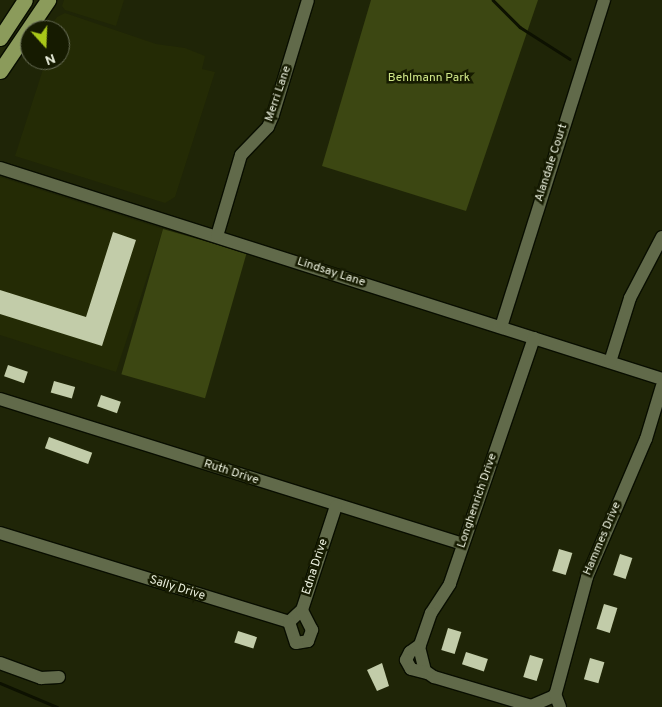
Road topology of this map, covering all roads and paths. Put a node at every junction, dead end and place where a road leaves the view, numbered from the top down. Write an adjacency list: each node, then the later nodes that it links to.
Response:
1 (25, 0): 5 (main road)
2 (48, 0): 6 (main road)
3 (308, 0): 8 (street, Merri Lane)
4 (604, 0): 10 (street, Alandale Court)
5 (0, 38)
6 (0, 71)
7 (0, 168): 8 (street, Lindsay Lane)
8 (217, 236): 10 (street, Lindsay Lane)
9 (662, 237): 12 (street)
10 (500, 327): 11 (street, Lindsay Lane)
11 (534, 338): 12 (street, Lindsay Lane); 18 (street, Longhenrich Drive)
12 (610, 362): 13 (street, Lindsay Lane)
13 (662, 379)
14 (662, 386): 23 (street, Hammes Drive)
15 (0, 399): 16 (street, Ruth Drive)
16 (336, 506): 18 (street, Ruth Drive); 19 (street, Edna Drive)
17 (0, 533): 20 (street, Sally Drive)
18 (463, 544): 24 (street, Longhenrich Drive)
19 (302, 610): 20 (street, Edna Drive); 20 (street)
20 (289, 622)
21 (0, 663): 22 (street)
22 (59, 677)
23 (556, 694): 24 (street); 25 (street)
24 (534, 706)
25 (560, 707)

